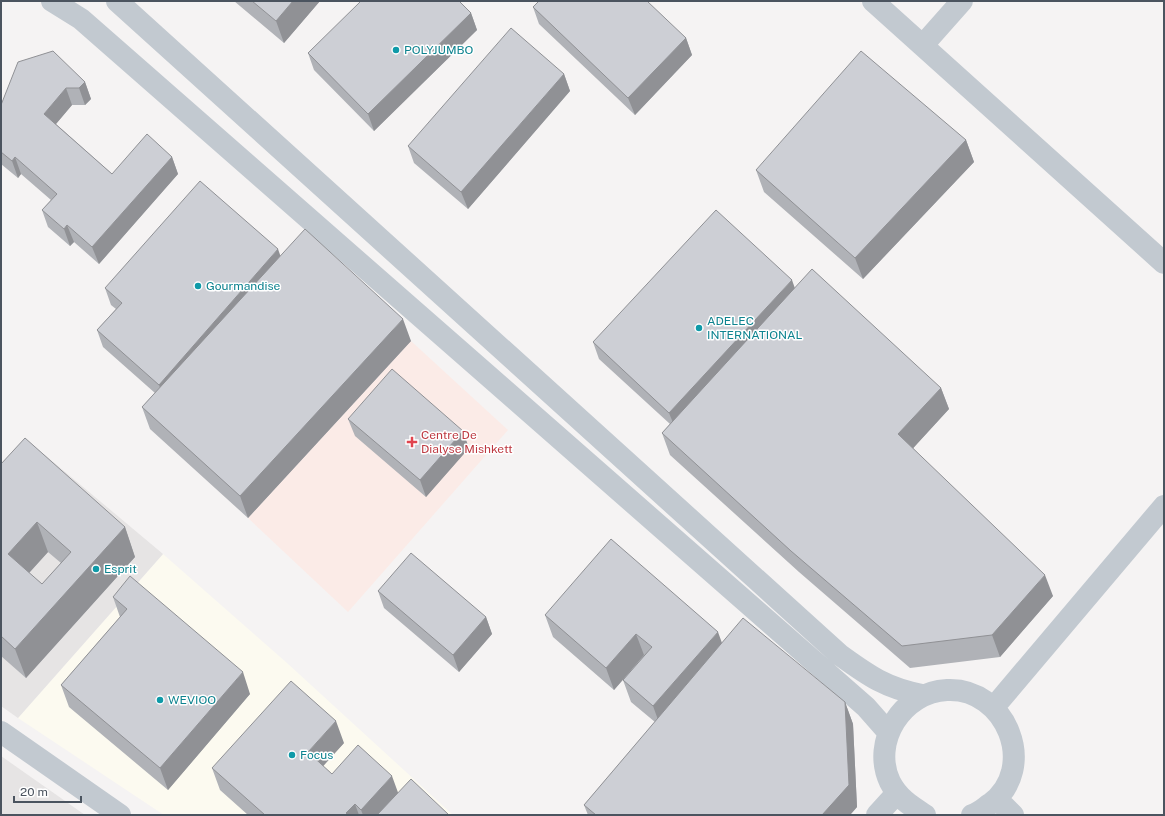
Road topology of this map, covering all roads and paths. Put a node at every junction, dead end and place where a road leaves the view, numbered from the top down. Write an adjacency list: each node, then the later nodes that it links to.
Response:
1 (52, 1): 8 (street)
2 (118, 1): 7 (street)
3 (873, 1): 5 (street)
4 (962, 1): 5 (street)
5 (923, 45): 6 (street)
6 (1164, 263)
7 (494, 341): 8 (street); 10 (street)
8 (475, 365): 13 (street)
9 (1164, 506): 11 (street)
10 (922, 696): 11 (street); 13 (street)
11 (994, 707): 15 (street)
12 (1, 732): 17 (street)
13 (888, 732): 14 (street)
14 (897, 793): 16 (street); 18 (street)
15 (997, 799): 19 (street); 20 (street)
16 (916, 813)
17 (120, 815)
18 (877, 815)
19 (972, 815)
20 (1013, 815)

